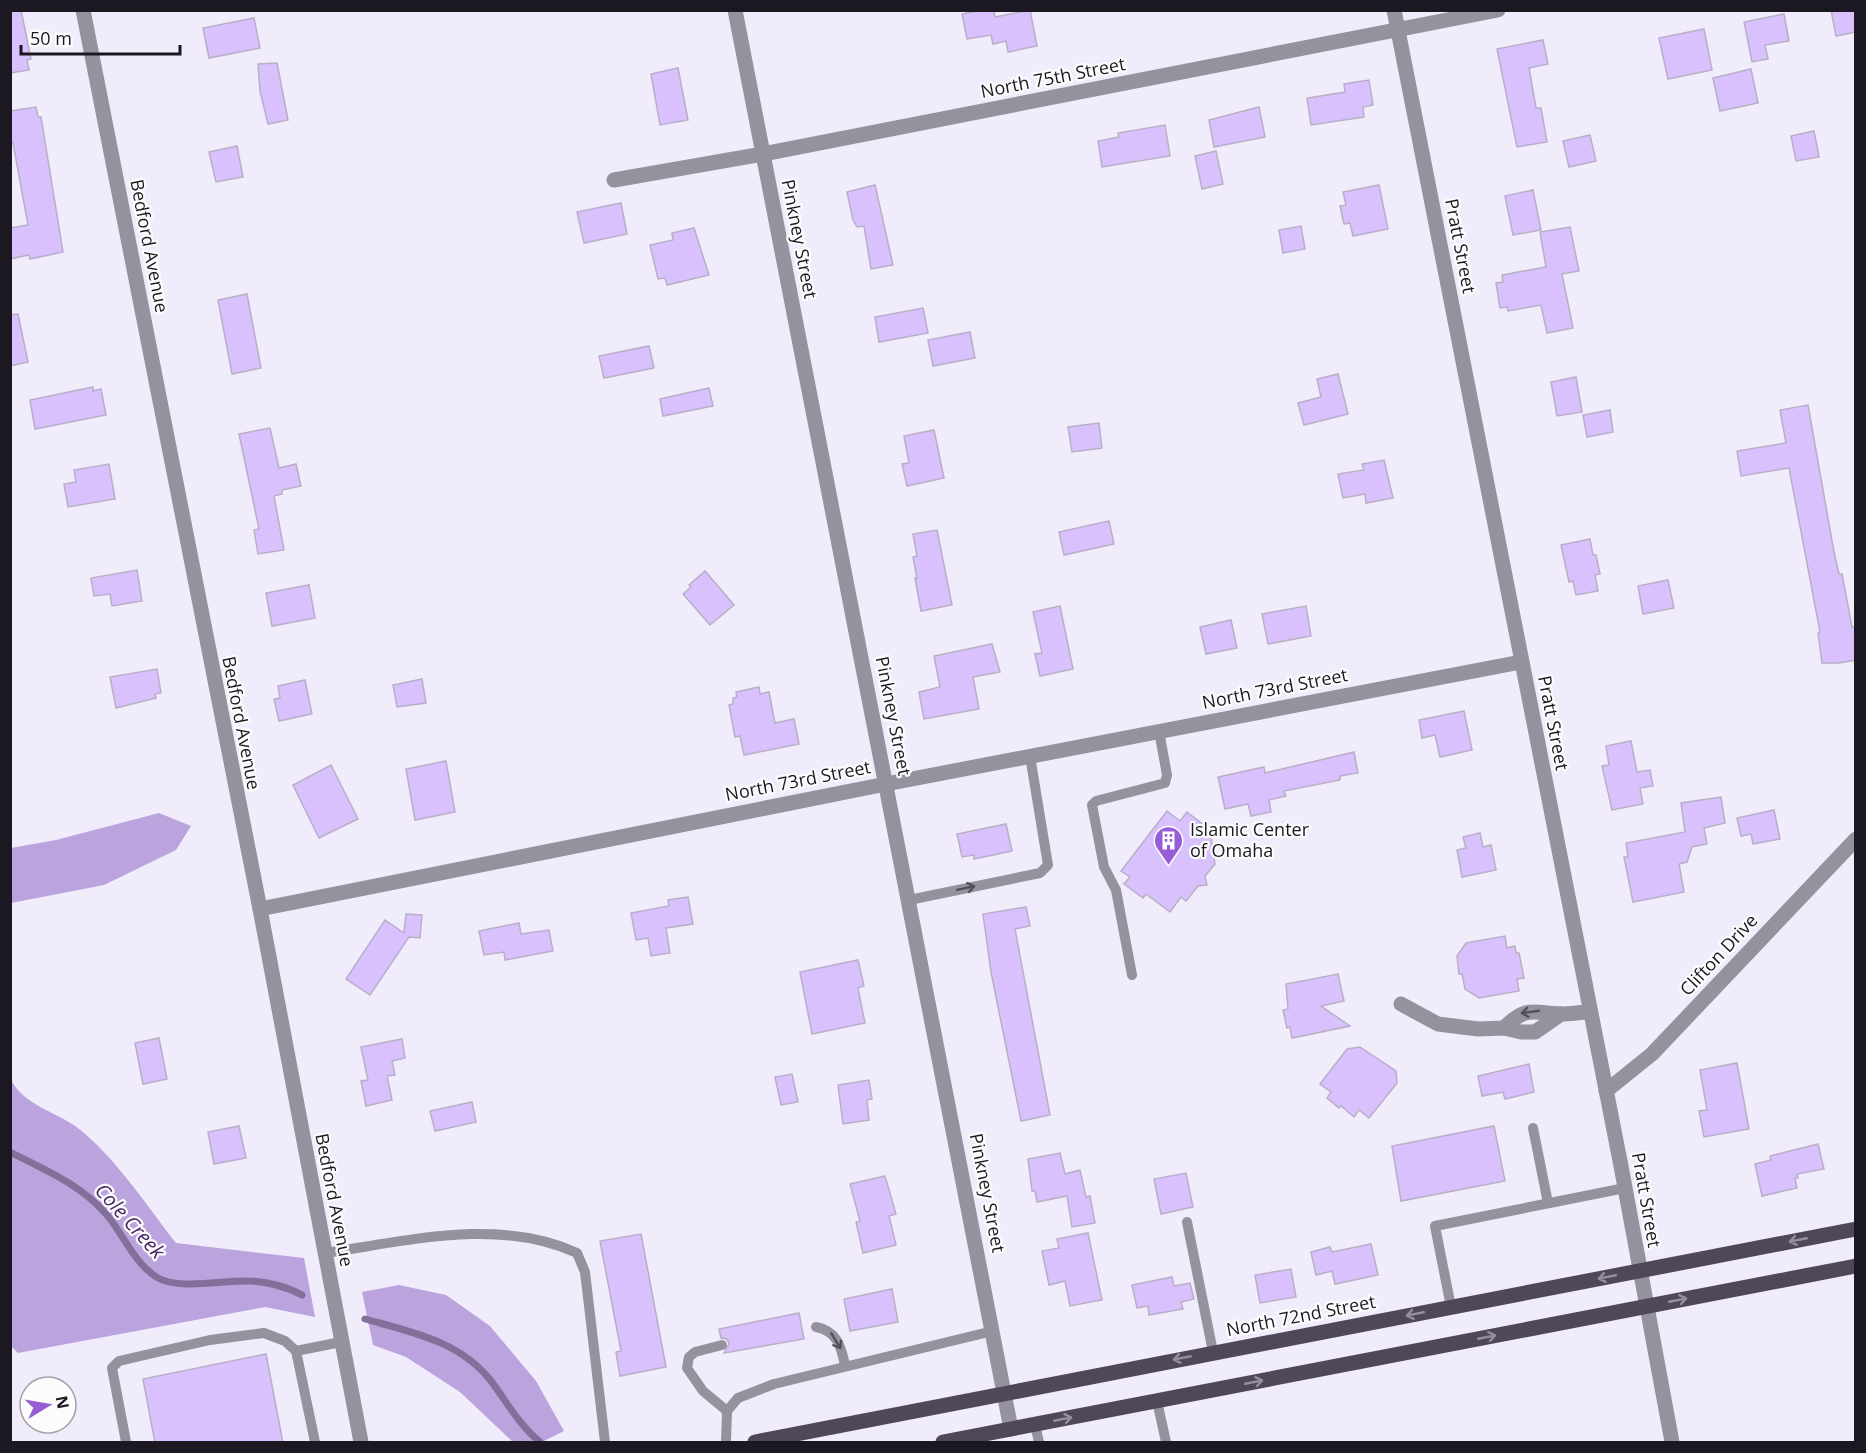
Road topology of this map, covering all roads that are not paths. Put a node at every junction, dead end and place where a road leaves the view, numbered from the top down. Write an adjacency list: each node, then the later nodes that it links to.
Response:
1 (83, 10): 14 (street, Bedford Avenue)
2 (735, 10): 6 (street, Pinkney Street)
3 (1395, 10): 5 (street, Pratt Street)
4 (1498, 10): 5 (street, North 75th Street)
5 (1398, 30): 6 (street, North 75th Street); 8 (street, Pratt Street)
6 (762, 154): 7 (street, North 75th Street); 11 (street, Pinkney Street)
7 (614, 180)
8 (1521, 662): 9 (street, North 73rd Street); 17 (street, Pratt Street)
9 (1159, 731): 10 (street, North 73rd Street); 15 (lane)
10 (1030, 756): 11 (street, North 73rd Street); 13 (lane, one-way to 10)
11 (886, 784): 13 (street, Pinkney Street); 14 (street, North 73rd Street)
12 (1856, 839): 20 (street, Clifton Drive)
13 (909, 900): 32 (street, Pinkney Street)
14 (260, 909): 26 (street, Bedford Avenue)
15 (1132, 975)
16 (1401, 1004): 19 (street)
17 (1590, 1011): 18 (street); 20 (street, Pratt Street)
18 (1561, 1014): 19 (street); 19 (street, one-way to 19)
19 (1504, 1028)
20 (1606, 1091): 22 (street, Pratt Street)
21 (1533, 1128): 23 (lane)
22 (1625, 1188): 23 (lane); 28 (street, Pratt Street)
23 (1548, 1203): 30 (lane)
24 (1187, 1222): 36 (lane)
25 (1856, 1229): 28 (main road, North 72nd Street, one-way to 28)
26 (325, 1253): 33 (street, Bedford Avenue); 46 (lane)
27 (1856, 1266): 29 (main road, one-way to 27)
28 (1639, 1271): 29 (street, Pratt Street); 30 (main road, North 72nd Street, one-way to 30)
29 (1646, 1306): 39 (main road, one-way to 29); 52 (street, Pratt Street)
30 (1450, 1307): 36 (main road, North 72nd Street, one-way to 36)
31 (816, 1328): 37 (lane, one-way to 37)
32 (993, 1331): 37 (lane); 38 (street, Pinkney Street)
33 (341, 1342): 35 (lane); 45 (street, Bedford Avenue)
34 (722, 1345): 40 (lane)
35 (296, 1351): 43 (lane); 44 (lane)
36 (1213, 1353): 38 (main road, North 72nd Street, one-way to 38)
37 (845, 1365): 40 (lane)
38 (1005, 1392): 42 (street, Pinkney Street); 48 (main road, North 72nd Street)
39 (1157, 1401): 41 (main road, one-way to 39); 51 (lane)
40 (727, 1411): 47 (lane)
41 (1035, 1425): 42 (main road); 50 (lane)
42 (1011, 1429): 49 (main road)
43 (126, 1443)
44 (315, 1443)
45 (361, 1443)
46 (605, 1443)
47 (726, 1443)
48 (755, 1443)
49 (943, 1443)
50 (1039, 1443)
51 (1166, 1443)
52 (1672, 1443)

